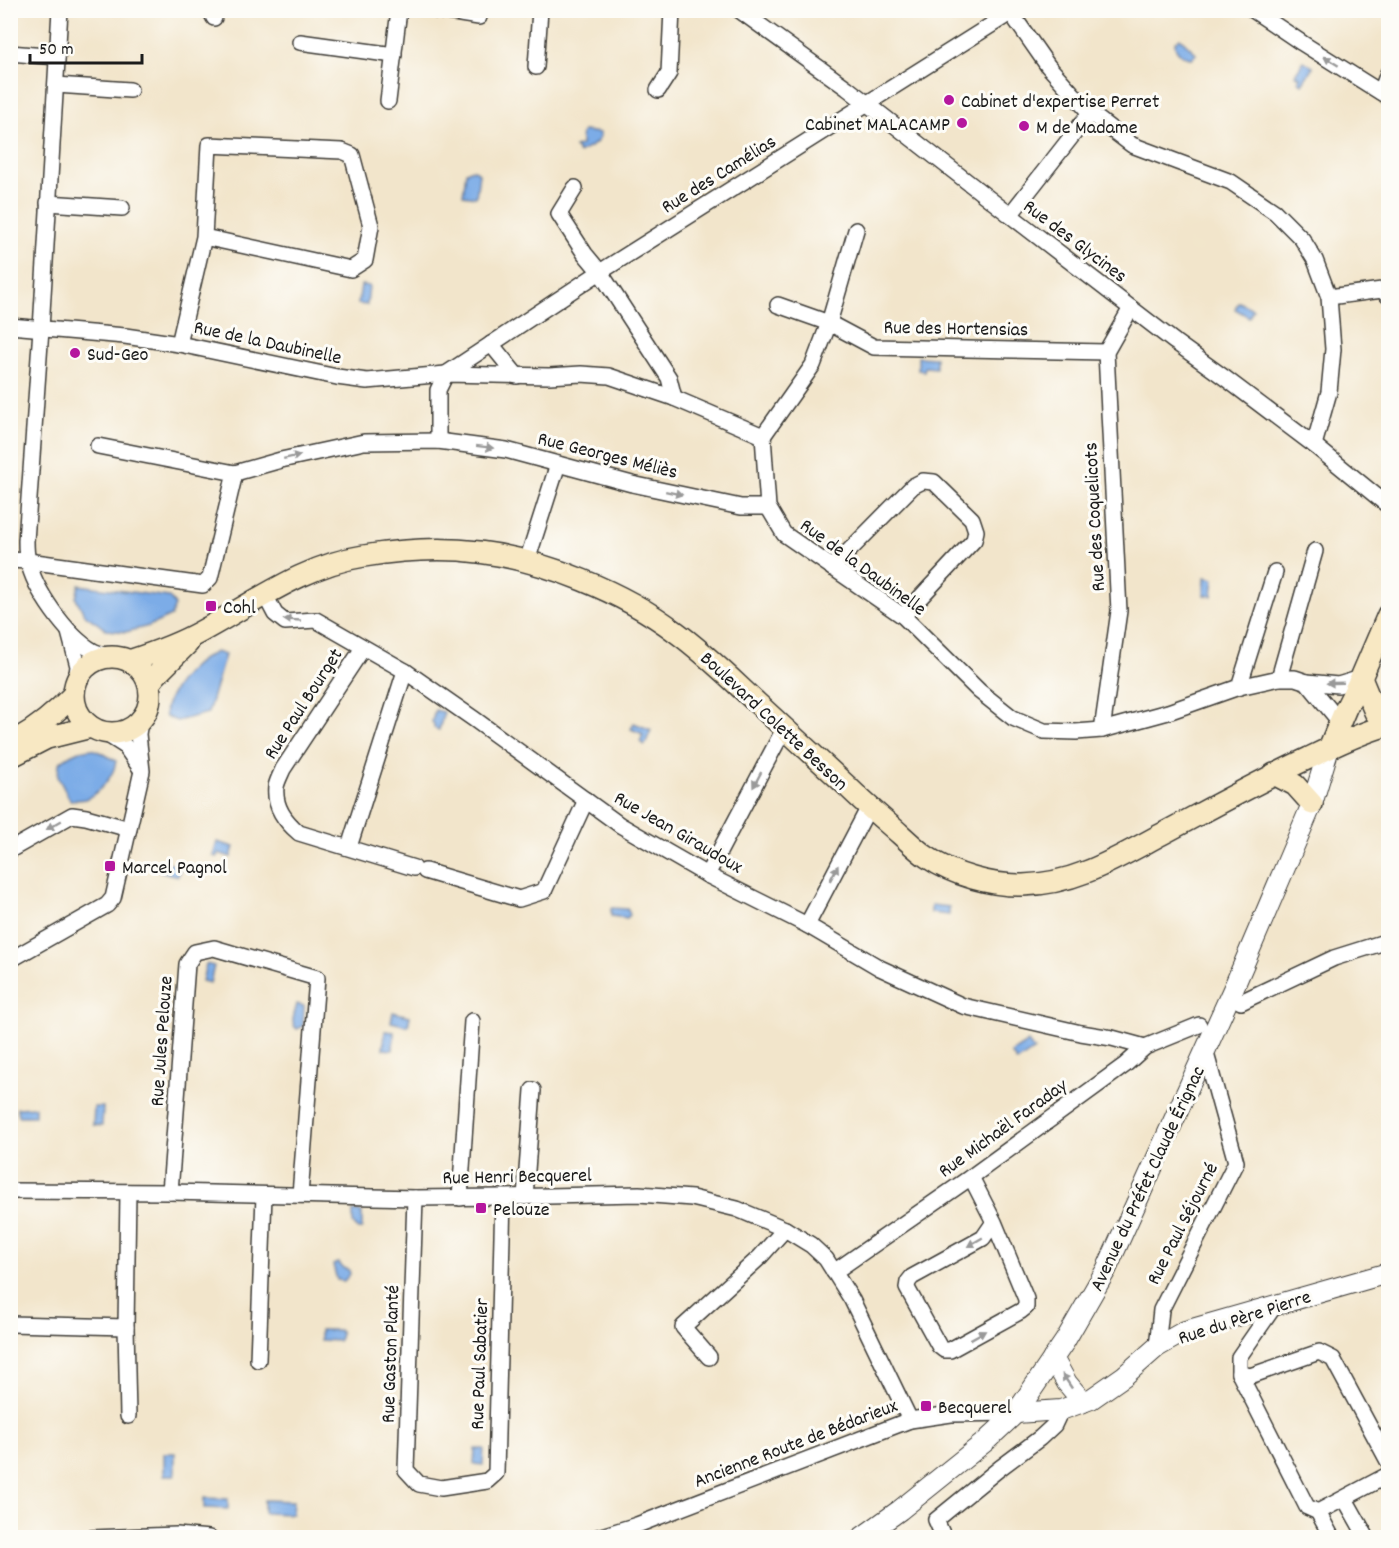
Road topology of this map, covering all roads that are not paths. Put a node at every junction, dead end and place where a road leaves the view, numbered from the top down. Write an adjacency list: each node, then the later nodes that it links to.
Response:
1 (60, 10): 13 (street)
2 (399, 10): 12 (street)
3 (435, 10): 9 (street)
4 (540, 10): 14 (street)
5 (672, 10): 18 (street)
6 (739, 10): 21 (street, Rue des Glycines)
7 (1253, 10): 19 (street, one-way to 7)
8 (1013, 12): 21 (street, Rue des Camélias); 22 (street)
9 (479, 17)
10 (300, 42): 12 (street)
11 (10, 53): 13 (street)
12 (393, 55): 20 (street)
13 (57, 57): 16 (street)
14 (536, 67)
15 (1389, 73): 19 (street)
16 (56, 85): 17 (street); 24 (street)
17 (130, 90)
18 (658, 90)
19 (1385, 94)
20 (388, 101)
21 (867, 104): 26 (street, Rue des Glycines); 29 (street, Rue des Camélias)
22 (1090, 113): 26 (street); 31 (street)
23 (576, 188): 29 (street)
24 (48, 203): 25 (street); 36 (street)
25 (122, 208)
26 (1010, 215): 33 (street, Rue des Glycines)
27 (856, 230): 34 (street)
28 (204, 237): 28 (street); 37 (street)
29 (600, 272): 38 (street, Rue des Camélias); 42 (street)
30 (1389, 296): 31 (street)
31 (1329, 297): 45 (street)
32 (778, 305): 34 (street, Rue des Hortensias)
33 (1131, 308): 39 (street); 45 (street, Rue des Glycines)
34 (829, 323): 39 (street, Rue des Hortensias); 43 (street)
35 (10, 326): 36 (street, Rue de la Daubinelle)
36 (40, 329): 37 (street, Rue de la Daubinelle); 53 (street)
37 (179, 344): 40 (street, Rue de la Daubinelle)
38 (491, 344): 40 (street, Rue des Camélias); 41 (street)
39 (1106, 352): 76 (street, Rue des Coquelicots)
40 (446, 374): 41 (street, Rue de la Daubinelle); 44 (street)
41 (517, 376): 42 (street, Rue de la Daubinelle)
42 (674, 398): 43 (street, Rue de la Daubinelle)
43 (763, 436): 50 (street, Rue de la Daubinelle)
44 (438, 441): 47 (street, Rue Georges Méliès, one-way to 47); 48 (street, Rue Georges Méliès, one-way to 44)
45 (1314, 445): 49 (street, Rue des Glycines)
46 (98, 446): 48 (street, Rue Georges Méliès)
47 (558, 464): 50 (street, Rue Georges Méliès, one-way to 50); 54 (street)
48 (235, 473): 53 (street)
49 (1386, 504)
50 (768, 507): 55 (street, Rue de la Daubinelle)
51 (1315, 551): 65 (street)
52 (10, 560): 53 (street)
53 (28, 561): 60 (street)
54 (527, 561): 57 (main road, Boulevard Colette Besson); 74 (main road, Boulevard Colette Besson)
55 (832, 568): 59 (street, Rue de la Daubinelle); 59 (street)
56 (1275, 572): 69 (street)
57 (265, 594): 61 (main road, Boulevard Colette Besson); 62 (street, Rue Jean Giraudoux, one-way to 57)
58 (1389, 615): 66 (main road)
59 (903, 616): 76 (street, Rue de la Daubinelle)
60 (69, 632): 63 (street); 70 (street)
61 (200, 633): 63 (main road, Boulevard Colette Besson); 68 (main road, Boulevard Colette Besson)
62 (363, 648): 64 (street, Rue Jean Giraudoux); 87 (street, Rue Paul Bourget)
63 (120, 659): 68 (main road); 70 (main road)
64 (405, 671): 83 (street, Rue Jean Giraudoux); 87 (street)
65 (1279, 678): 67 (street, Rue de la Daubinelle); 69 (street, Rue de la Daubinelle)
66 (1361, 678): 67 (street, Rue de la Daubinelle, one-way to 67); 72 (main road); 73 (main road)
67 (1307, 682): 72 (street)
68 (149, 684): 71 (main road)
69 (1239, 687): 76 (street, Rue de la Daubinelle)
70 (75, 688): 75 (main road); 78 (main road)
71 (140, 722): 75 (main road); 81 (street)
72 (1340, 722): 77 (main road); 79 (main road)
73 (1387, 726): 77 (main road, Boulevard Colette Besson)
74 (784, 729): 85 (main road, Boulevard Colette Besson); 89 (street, one-way to 89)
75 (97, 730): 80 (main road); 81 (street)
76 (1102, 730)
77 (1365, 732): 79 (main road, Boulevard Colette Besson)
78 (10, 744)
79 (1329, 748): 82 (main road, Boulevard Colette Besson); 84 (street, Avenue du Préfet Claude Érignac)
80 (10, 757)
81 (142, 771): 86 (street)
82 (1274, 774): 84 (main road); 85 (main road, Boulevard Colette Besson)
83 (586, 800): 87 (street, Rue Paul Bourget); 89 (street, Rue Jean Giraudoux)
84 (1312, 804): 98 (street, Avenue du Préfet Claude Érignac)
85 (869, 807): 90 (street, one-way to 85)
86 (129, 829): 88 (street, one-way to 88); 92 (street)
87 (349, 847)
88 (10, 850)
89 (706, 874): 90 (street, Rue Jean Giraudoux)
90 (807, 924): 96 (street, Rue Jean Giraudoux)
91 (1389, 941): 93 (street)
92 (10, 960)
93 (1241, 1002)
94 (472, 1020): 110 (street)
95 (1199, 1025): 97 (street, Rue Michaël Faraday)
96 (1112, 1038): 97 (street, Rue Jean Giraudoux); 99 (street)
97 (1145, 1047): 99 (street, Rue Michaël Faraday)
98 (1205, 1050): 118 (street, Rue Paul Séjourné); 120 (street, Avenue du Préfet Claude Érignac)
99 (1125, 1065): 101 (street, Rue Michaël Faraday)
100 (533, 1090): 108 (street)
101 (971, 1177): 111 (street); 113 (street, Rue Michaël Faraday)
102 (10, 1191): 103 (street, Rue Henri Becquerel)
103 (128, 1191): 104 (street, Rue Henri Becquerel); 117 (street)
104 (170, 1192): 105 (street, Rue Henri Becquerel); 106 (street, Rue Jules Pelouze)
105 (264, 1195): 106 (street, Rue Henri Becquerel); 121 (street)
106 (300, 1195): 109 (street, Rue Henri Becquerel)
107 (503, 1197): 108 (street, Rue Henri Becquerel); 110 (street, Rue Henri Becquerel); 130 (street, Rue Paul Sabatier)
108 (525, 1197): 112 (street, Rue Henri Becquerel)
109 (415, 1198): 110 (street, Rue Henri Becquerel); 130 (street, Rue Gaston Planté)
110 (460, 1198)
111 (994, 1222): 111 (street, one-way to 111)
112 (785, 1228): 113 (street, Rue Henri Becquerel); 119 (street)
113 (834, 1272): 127 (street, Rue Henri Becquerel)
114 (1389, 1273): 115 (street, Rue du Père Pierre)
115 (1275, 1305): 118 (street, Rue du Père Pierre); 122 (street)
116 (10, 1324): 117 (street)
117 (126, 1327): 126 (street)
118 (1157, 1347): 123 (street, Rue du Père Pierre)
119 (709, 1358)
120 (1053, 1358): 123 (street, one-way to 120); 125 (street, Avenue du Préfet Claude Érignac)
121 (258, 1360)
122 (1239, 1372): 128 (street); 132 (street)
123 (1083, 1402): 124 (street, Rue du Père Pierre)
124 (1061, 1410): 125 (street, Rue du Père Pierre); 138 (street)
125 (1016, 1413): 127 (street, Ancienne Route de Bédarieux); 137 (street, Avenue du Préfet Claude Érignac)
126 (128, 1416)
127 (910, 1420): 133 (street, Ancienne Route de Bédarieux)
128 (1389, 1461)
129 (1389, 1475): 131 (street)
130 (441, 1488)
131 (1345, 1499): 132 (street); 140 (street)
132 (1318, 1512): 139 (street)
133 (638, 1531): 136 (street, Ancienne Route de Bédarieux)
134 (91, 1538): 135 (street)
135 (209, 1538)
136 (595, 1538)
137 (861, 1538)
138 (944, 1538)
139 (1332, 1538)
140 (1367, 1538)

